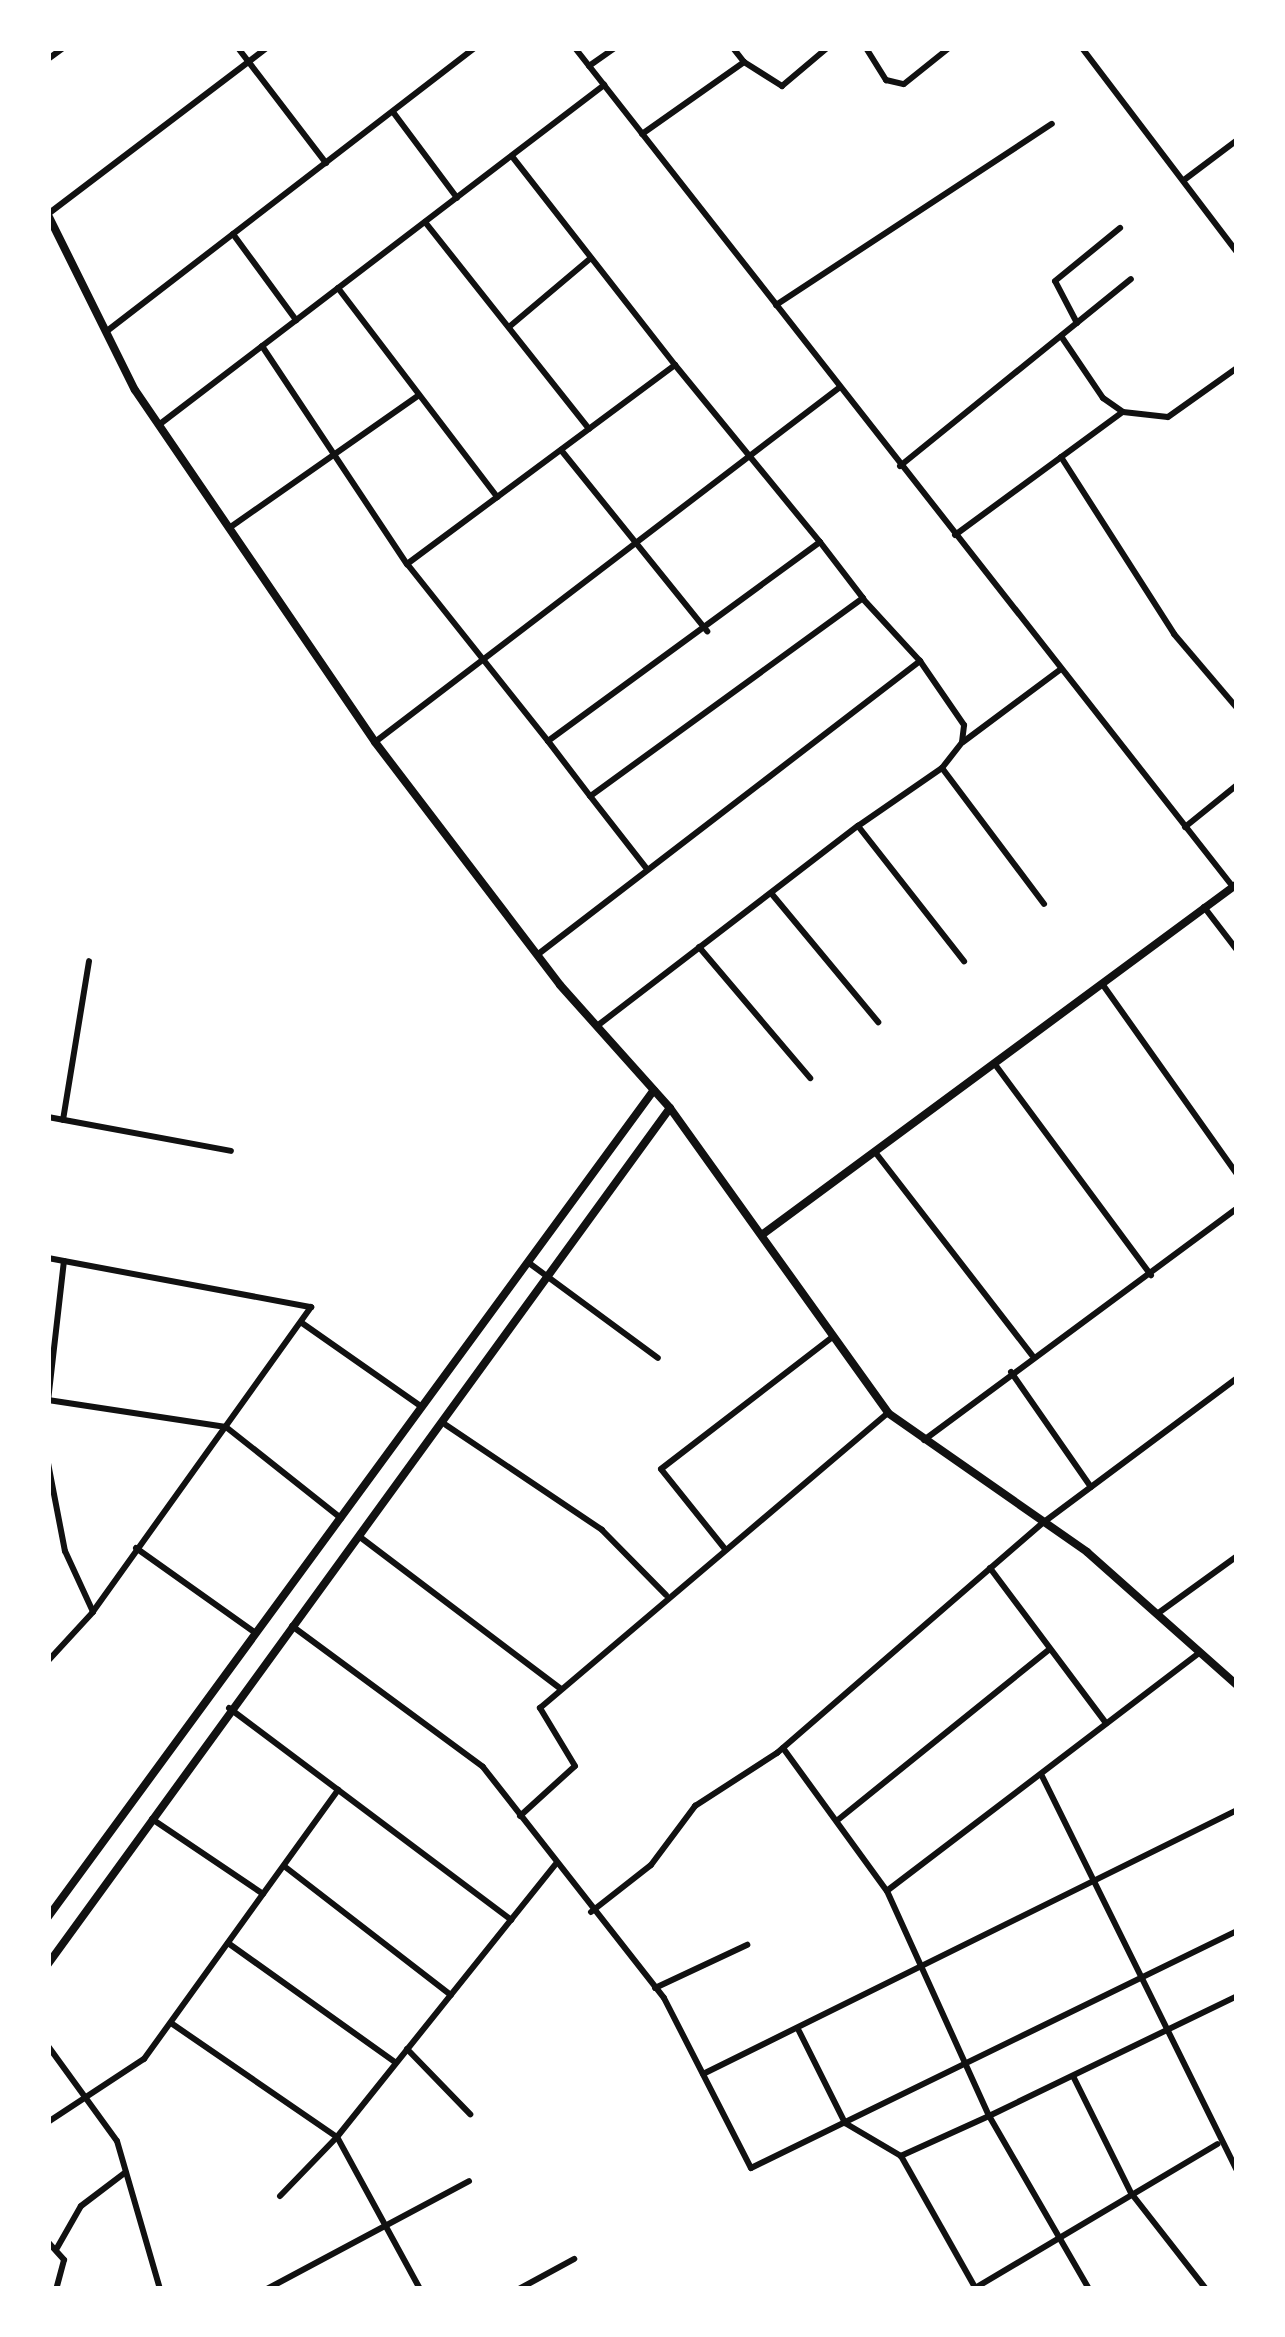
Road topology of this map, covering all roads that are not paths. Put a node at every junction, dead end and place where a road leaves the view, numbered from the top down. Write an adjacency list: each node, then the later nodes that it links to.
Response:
1 (63, 48): 12 (street)
2 (238, 48): 13 (street)
3 (267, 48): 13 (street)
4 (475, 48): 17 (street)
5 (574, 48): 15 (street)
6 (615, 48): 15 (street)
7 (733, 48): 14 (street)
8 (827, 48): 14 (street)
9 (866, 48): 10 (street)
10 (949, 48)
11 (1082, 48): 23 (street)
12 (48, 59)
13 (248, 62): 22 (street); 25 (street)
14 (744, 62): 19 (street)
15 (589, 66): 16 (street)
16 (604, 85): 19 (street); 21 (street)
17 (393, 112): 22 (street); 24 (street)
18 (1052, 124): 33 (street)
19 (642, 134): 33 (street)
20 (1237, 140): 23 (street)
21 (512, 156): 24 (street); 30 (street)
22 (326, 163): 28 (street)
23 (1184, 180): 29 (street)
24 (457, 198): 26 (street)
25 (48, 215): 37 (street)
26 (425, 222): 32 (street); 36 (street)
27 (1120, 228): 35 (street)
28 (233, 234): 34 (street); 37 (street)
29 (1237, 252)
30 (591, 257): 36 (street); 40 (street)
31 (1131, 279): 35 (street)
32 (338, 288): 34 (street); 43 (street)
33 (776, 305): 42 (street)
34 (296, 320): 39 (street)
35 (1077, 323): 38 (street)
36 (509, 328): 46 (street)
37 (106, 332): 45 (street)
38 (1061, 336): 44 (street); 51 (street)
39 (262, 346): 45 (street); 48 (street)
40 (675, 365): 46 (street); 50 (street)
41 (1237, 368): 44 (street)
42 (840, 387): 50 (street); 51 (street)
43 (419, 395): 48 (street); 52 (street)
44 (1123, 412): 49 (street)
45 (160, 424): 53 (street)
46 (589, 429): 47 (street)
47 (561, 450): 52 (street); 56 (street)
48 (334, 454): 53 (street); 57 (street)
49 (1060, 457): 54 (street); 63 (street)
50 (749, 459): 55 (street); 56 (street)
51 (900, 466): 54 (street)
52 (497, 497): 57 (street)
53 (232, 526): 65 (street)
54 (955, 535): 62 (street)
55 (820, 542): 58 (street); 59 (street)
56 (640, 544): 59 (street); 61 (street)
57 (407, 564): 61 (street)
58 (863, 598): 60 (street); 69 (street)
59 (707, 631): 64 (street)
60 (920, 661): 66 (street); 72 (street)
61 (488, 662): 64 (street); 65 (street)
62 (1061, 669): 66 (street); 71 (street)
63 (1237, 708)
64 (548, 741): 69 (street)
65 (375, 742): 79 (street)
66 (962, 742): 67 (street)
67 (942, 768): 70 (street); 75 (street)
68 (1237, 785): 71 (street)
69 (590, 796): 72 (street)
70 (858, 826): 74 (street); 81 (street)
71 (1185, 826): 73 (street)
72 (648, 870): 79 (street)
73 (1235, 886): 76 (street)
74 (771, 893): 77 (street); 83 (street)
75 (1044, 904)
76 (1204, 907): 78 (street); 82 (street)
77 (699, 947): 84 (street); 86 (street)
78 (1237, 950)
79 (537, 955): 84 (street)
80 (89, 961): 90 (street)
81 (964, 962)
82 (1102, 985): 85 (street); 93 (street)
83 (878, 1022)
84 (597, 1026): 87 (street)
85 (994, 1063): 92 (street); 99 (street)
86 (810, 1078)
87 (654, 1090): 88 (street); 98 (street)
88 (670, 1108): 95 (street); 100 (street)
89 (48, 1117): 90 (street)
90 (63, 1120): 91 (street)
91 (231, 1151)
92 (875, 1152): 95 (street); 103 (street)
93 (1237, 1174)
94 (1237, 1208): 99 (street)
95 (763, 1234): 102 (street)
96 (48, 1258): 97 (street)
97 (64, 1261): 101 (street); 107 (street)
98 (529, 1263): 100 (street); 108 (street)
99 (1150, 1275): 103 (street)
100 (550, 1278): 104 (street); 110 (street)
101 (302, 1323): 108 (street); 111 (street)
102 (831, 1338): 109 (street); 119 (street)
103 (1033, 1355): 105 (street)
104 (658, 1358)
105 (1010, 1372): 112 (street); 114 (street)
106 (1237, 1378): 114 (street)
107 (48, 1401): 111 (street)
108 (424, 1409): 115 (street)
109 (888, 1413): 112 (street); 119 (street)
110 (446, 1425): 117 (street); 122 (street)
111 (226, 1427): 115 (street); 118 (street)
112 (924, 1440): 116 (street)
113 (48, 1463): 123 (street)
114 (1091, 1486): 116 (street)
115 (342, 1518): 126 (street)
116 (1044, 1522): 121 (street); 124 (street)
117 (360, 1538): 125 (street); 131 (street)
118 (136, 1548): 123 (street); 126 (street)
119 (725, 1549): 122 (street)
120 (1237, 1556): 124 (street)
121 (990, 1568): 127 (street); 134 (street)
122 (666, 1595): 131 (street)
123 (93, 1612): 129 (street)
124 (1157, 1614): 128 (street)
125 (292, 1626): 132 (street); 138 (street)
126 (254, 1632): 147 (street)
127 (1050, 1648): 133 (street); 140 (street)
128 (1200, 1652): 130 (street); 133 (street)
129 (48, 1661)
130 (1237, 1685)
131 (561, 1688): 138 (street)
132 (229, 1708): 136 (street); 139 (street)
133 (1106, 1723): 135 (street)
134 (783, 1748): 140 (street); 146 (street)
135 (1042, 1776): 143 (street); 144 (street)
136 (338, 1790): 142 (street); 148 (street)
137 (1237, 1810): 143 (street)
138 (520, 1816): 141 (street)
139 (150, 1818): 145 (street); 152 (street)
140 (839, 1819): 144 (street)
141 (555, 1864): 146 (street); 148 (street)
142 (284, 1866): 145 (street); 156 (street)
143 (1093, 1882): 153 (street); 154 (street)
144 (887, 1891): 153 (street)
145 (263, 1894): 150 (street)
146 (591, 1912): 155 (street)
147 (48, 1917)
148 (511, 1920): 156 (street)
149 (1237, 1931): 154 (street)
150 (228, 1943): 158 (street); 164 (street)
151 (747, 1945): 155 (street)
152 (48, 1964)
153 (925, 1970): 159 (street); 163 (street)
154 (1138, 1975): 160 (street); 163 (street)
155 (655, 1988): 165 (street)
156 (451, 1995): 162 (street)
157 (1237, 1996): 160 (street)
158 (171, 2023): 167 (street); 172 (street)
159 (798, 2030): 165 (street); 171 (street)
160 (1164, 2032): 166 (street); 173 (street)
161 (48, 2046): 167 (street)
162 (407, 2049): 164 (street); 168 (street)
163 (971, 2062): 169 (street); 171 (street)
164 (396, 2064): 172 (street)
165 (703, 2074): 171 (street)
166 (1073, 2076): 169 (street); 178 (street)
167 (88, 2095): 170 (street); 176 (street)
168 (470, 2114)
169 (989, 2116): 174 (street); 181 (street)
170 (48, 2122)
171 (845, 2123): 174 (street)
172 (338, 2137): 179 (street); 180 (street)
173 (1218, 2144): 175 (street); 178 (street)
174 (901, 2156): 185 (street)
175 (1237, 2171)
176 (126, 2172): 183 (street); 187 (street)
177 (469, 2180): 180 (street)
178 (1131, 2192): 181 (street); 192 (street)
179 (280, 2196)
180 (386, 2229): 188 (street); 189 (street)
181 (1055, 2238): 185 (street); 191 (street)
182 (48, 2242): 183 (street)
183 (57, 2248): 186 (street)
184 (574, 2260): 190 (street)
185 (976, 2288)
186 (56, 2289)
187 (160, 2289)
188 (267, 2289)
189 (421, 2289)
190 (519, 2289)
191 (1089, 2289)
192 (1206, 2289)

